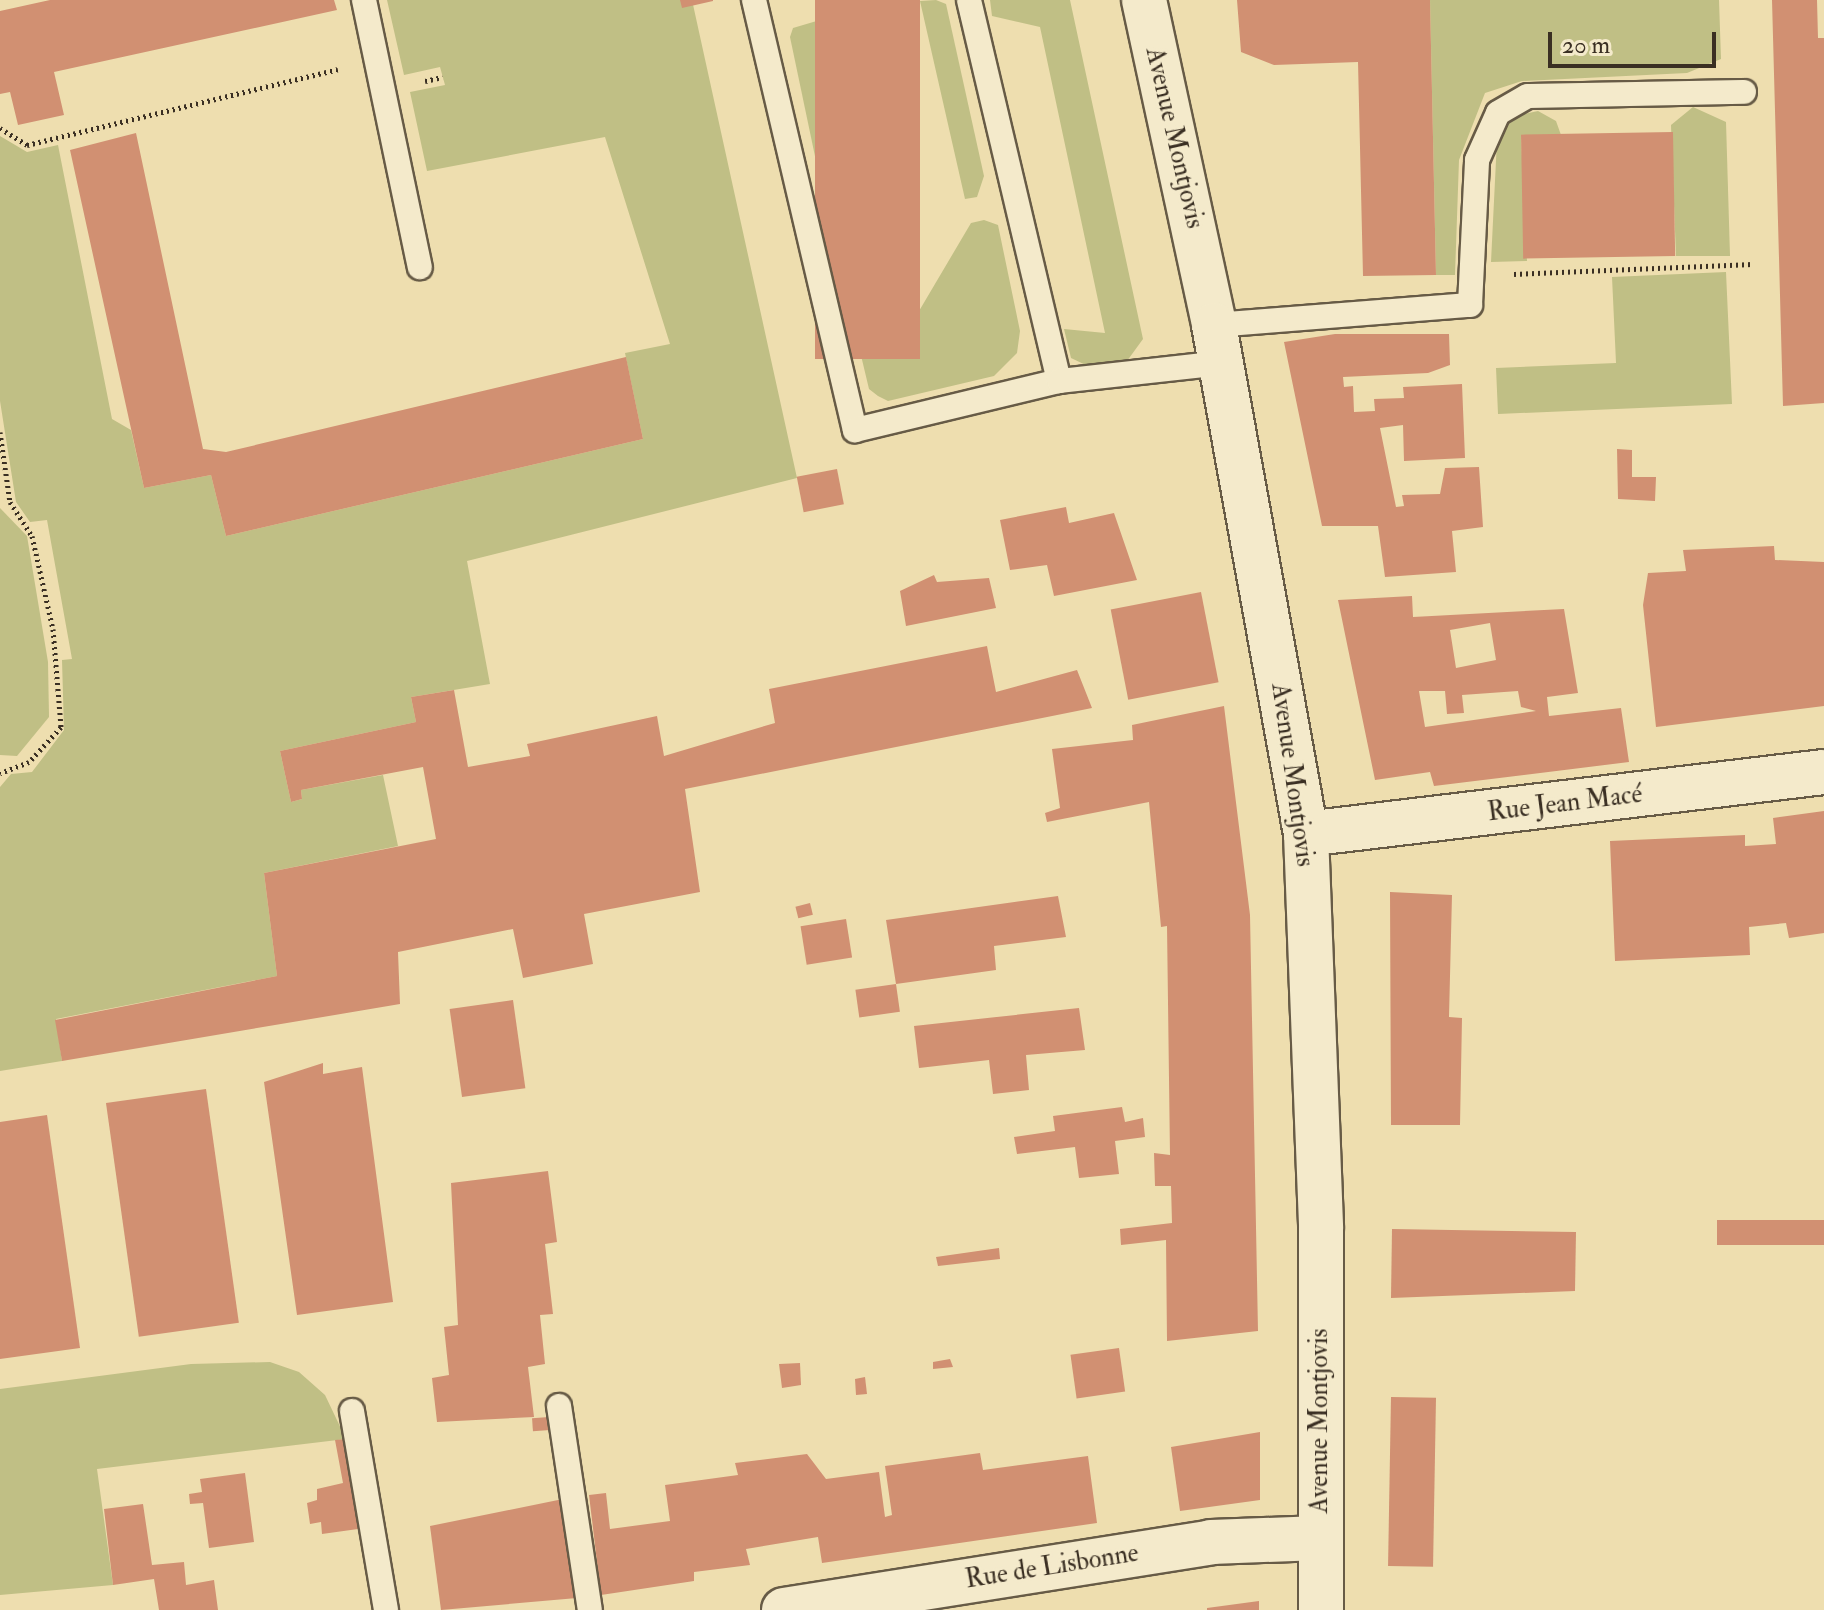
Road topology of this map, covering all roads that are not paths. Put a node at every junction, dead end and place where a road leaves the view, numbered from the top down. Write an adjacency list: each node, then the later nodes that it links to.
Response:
1 (364, 0): 6 (lane)
2 (754, 0): 8 (lane)
3 (969, 0): 8 (lane)
4 (1144, 0): 7 (main road, Avenue Montjovis)
5 (1744, 92): 7 (lane)
6 (420, 267)
7 (1217, 344): 8 (lane); 10 (main road, Avenue Montjovis)
8 (1059, 381)
9 (1824, 772): 10 (main road, Rue Jean Macé)
10 (1306, 834): 13 (main road, Avenue Montjovis)
11 (559, 1406): 15 (lane)
12 (352, 1411): 14 (lane)
13 (1320, 1538): 16 (main road, Rue de Lisbonne); 17 (main road, Avenue Montjovis)
14 (386, 1610)
15 (590, 1610)
16 (784, 1610)
17 (1321, 1610)

